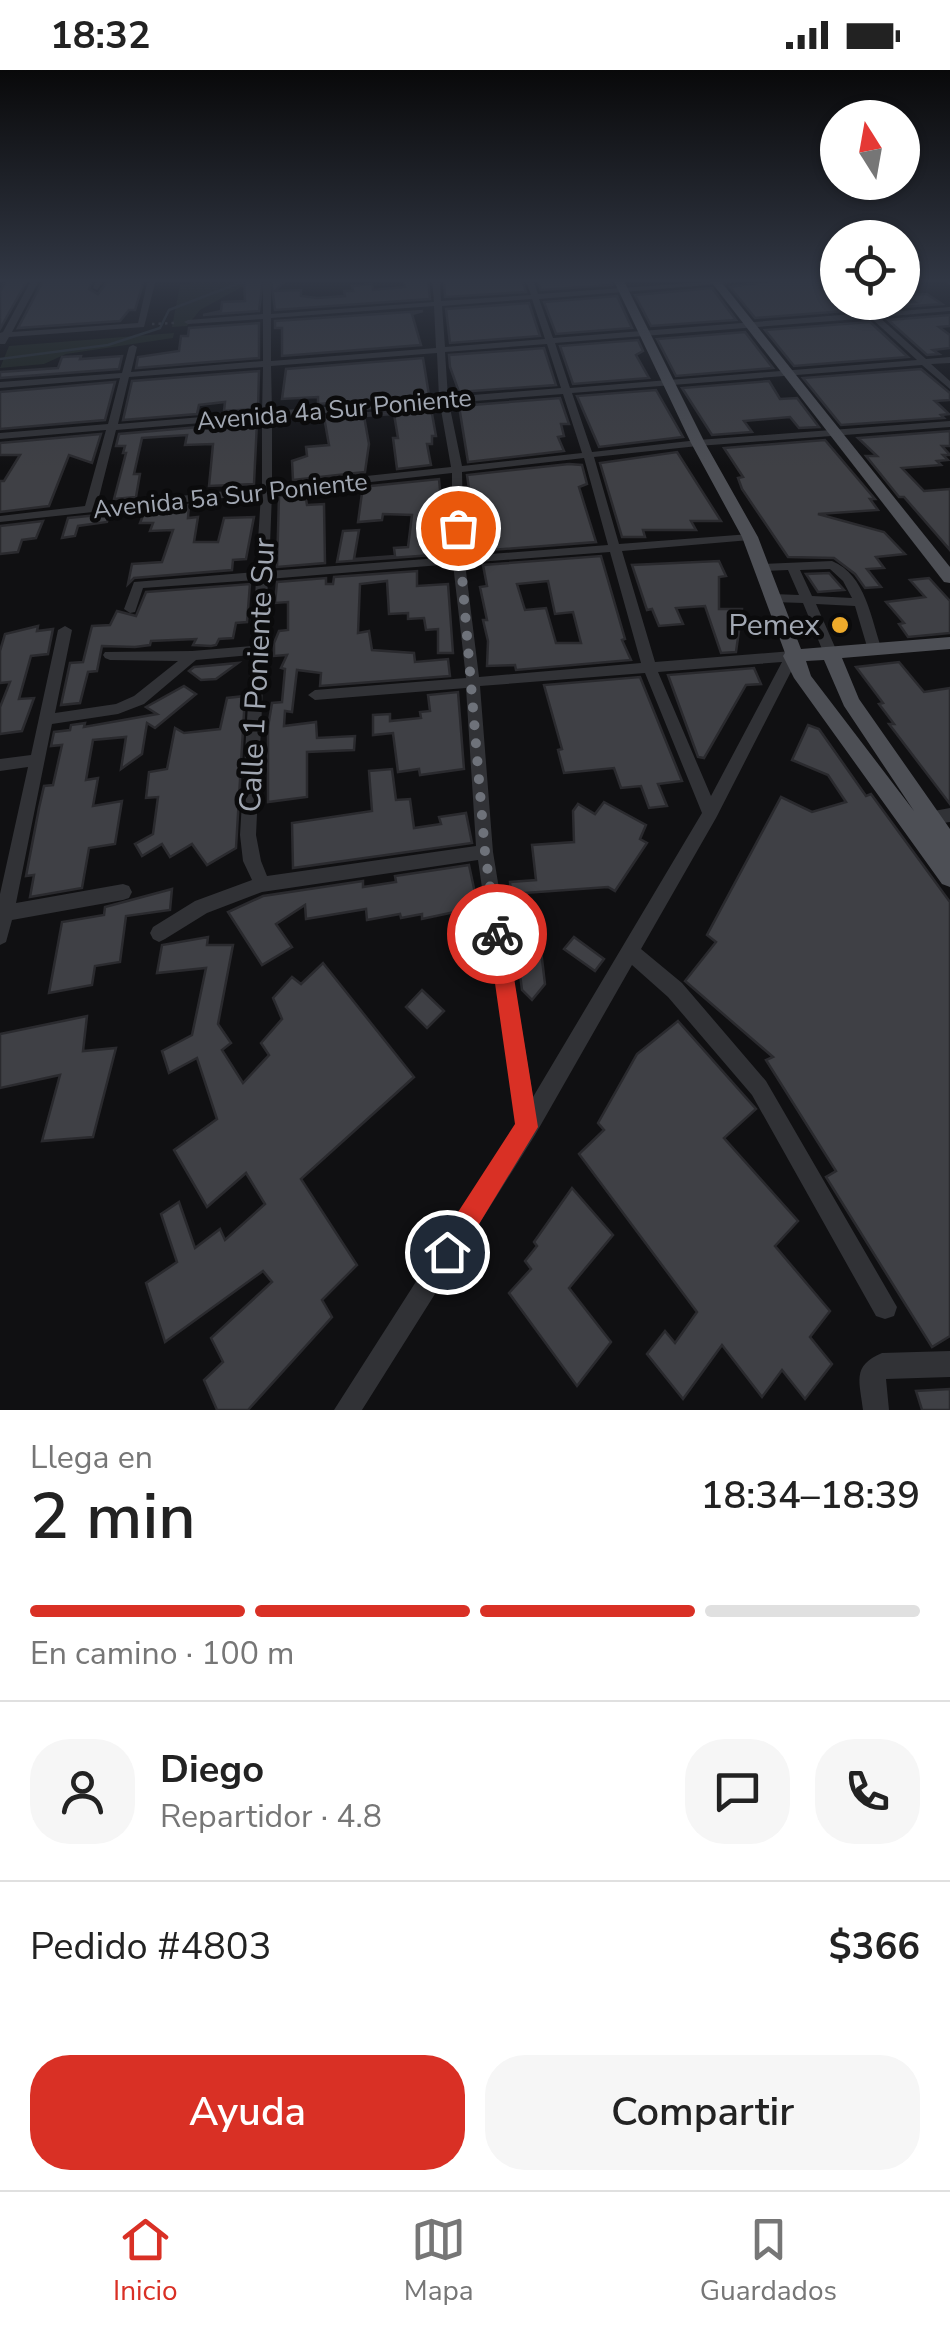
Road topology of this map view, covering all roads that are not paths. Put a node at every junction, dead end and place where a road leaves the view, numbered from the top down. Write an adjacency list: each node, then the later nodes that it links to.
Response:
1 (550, 341): 18 (street)
2 (268, 342): 11 (street, Calle 1 Poniente Sur)
3 (442, 342): 9 (street)
4 (542, 342): 9 (street)
5 (651, 342): 15 (main road)
6 (763, 342): 13 (main road)
7 (901, 342): 12 (street)
8 (134, 347): 14 (street)
9 (442, 348): 11 (street); 19 (street)
10 (950, 360): 12 (street, Avenida 4a Sur Poniente)
11 (269, 362): 14 (street); 20 (street, Calle 1 Poniente Sur)
12 (924, 363): 13 (street, Avenida 4a Sur Poniente); 17 (street)
13 (788, 373): 15 (street, Avenida 4a Sur Poniente); 23 (main road)
14 (125, 375): 16 (street); 22 (street)
15 (668, 382): 18 (street, Avenida 4a Sur Poniente); 25 (main road)
16 (0, 385)
17 (950, 386)
18 (566, 391): 19 (street, Avenida 4a Sur Poniente); 26 (street)
19 (444, 400): 20 (street, Avenida 4a Sur Poniente); 27 (street)
20 (267, 415): 22 (street, Avenida 4a Sur Poniente); 28 (street, Calle 1 Poniente Sur)
21 (950, 424): 23 (street, Avenida 5a Sur Poniente)
22 (113, 426): 24 (street, Avenida 4a Sur Poniente); 29 (street)
23 (836, 432): 25 (street, Avenida 5a Sur Poniente); 37 (main road)
24 (0, 436)
25 (698, 443): 26 (street, Avenida 5a Sur Poniente); 31 (main road)
26 (588, 455): 27 (street, Avenida 5a Sur Poniente); 32 (street)
27 (457, 469): 28 (street, Avenida 5a Sur Poniente); 33 (street)
28 (267, 491): 29 (street, Avenida 5a Sur Poniente); 36 (street, Calle 1 Poniente Sur)
29 (90, 510): 30 (street, Avenida 5a Sur Poniente)
30 (0, 519)
31 (750, 537): 32 (street); 35 (main road)
32 (612, 546): 33 (street); 50 (street)
33 (458, 558): 36 (street); 51 (street)
34 (794, 567): 35 (street); 39 (street); 40 (street)
35 (764, 568): 38 (main road)
36 (264, 575): 41 (street); 44 (street, Calle 1 Poniente Sur)
37 (950, 578)
38 (774, 598): 39 (street); 49 (main road)
39 (811, 602): 40 (street); 46 (street)
40 (858, 602): 45 (street)
41 (130, 609)
42 (65, 630): 54 (street)
43 (950, 644): 45 (main road)
44 (257, 650): 48 (street); 62 (street, Calle 1 Poniente Sur)
45 (875, 650): 46 (main road)
46 (831, 654): 49 (main road); 53 (main road)
47 (110, 655): 48 (street)
48 (192, 656): 54 (street)
49 (792, 656): 50 (street); 53 (main road); 57 (street); 61 (main road)
50 (650, 666): 51 (street); 57 (street)
51 (473, 682): 52 (street); 60 (street)
52 (315, 695)
53 (851, 701): 58 (main road)
54 (48, 719): 55 (street)
55 (37, 760): 56 (street); 64 (street)
56 (0, 766)
57 (710, 812): 67 (street)
58 (940, 816): 59 (main road)
59 (950, 847)
60 (485, 852): 62 (street); 68 (street)
61 (950, 878)
62 (262, 884): 65 (street)
63 (123, 892): 64 (street)
64 (5, 913): 66 (street)
65 (159, 932)
66 (0, 936)
67 (630, 951): 68 (street); 69 (street)
68 (527, 1127): 71 (street)
69 (885, 1306)
70 (950, 1364): 72 (street)
71 (348, 1410)
72 (876, 1410)

